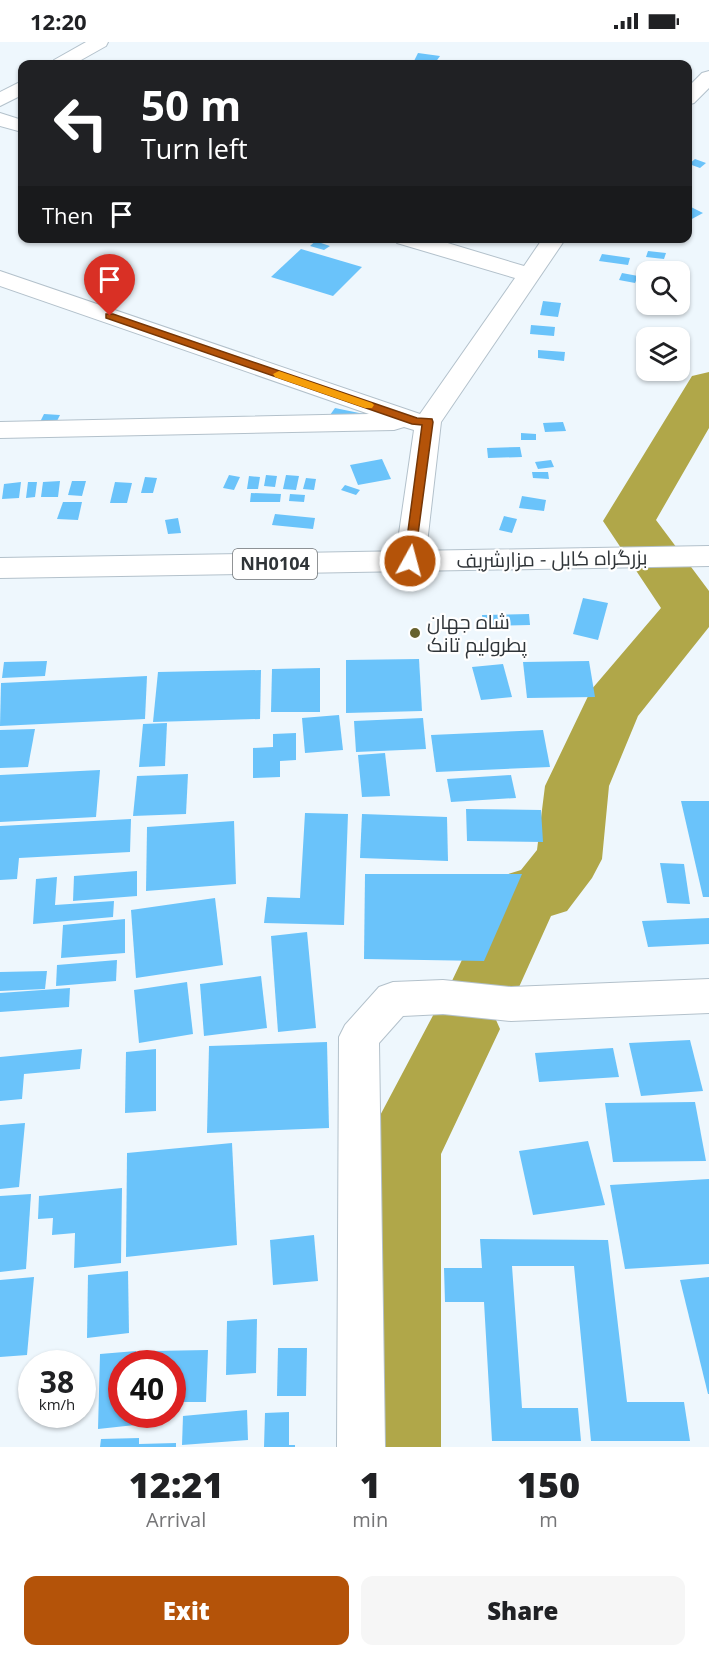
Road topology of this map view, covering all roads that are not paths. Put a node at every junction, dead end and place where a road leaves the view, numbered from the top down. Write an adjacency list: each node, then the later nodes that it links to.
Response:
1 (99, 42): 2 (main road)
2 (68, 60)
3 (709, 76): 5 (main road)
4 (18, 89): 6 (main road)
5 (692, 94)
6 (0, 100)
7 (0, 119): 8 (main road)
8 (18, 125)
9 (422, 243): 11 (main road)
10 (551, 243): 11 (main road)
11 (529, 275): 13 (main road)
12 (0, 278): 13 (main road)
13 (422, 422): 14 (main road); 16 (main road)
14 (0, 430)
15 (709, 556): 16 (main road, بزرگراه کابل - مزارشریف / NH0104)
16 (410, 561): 17 (main road, بزرگراه کابل - مزارشریف / NH0104)
17 (0, 568)
18 (709, 996): 19 (main road)
19 (361, 1447)

